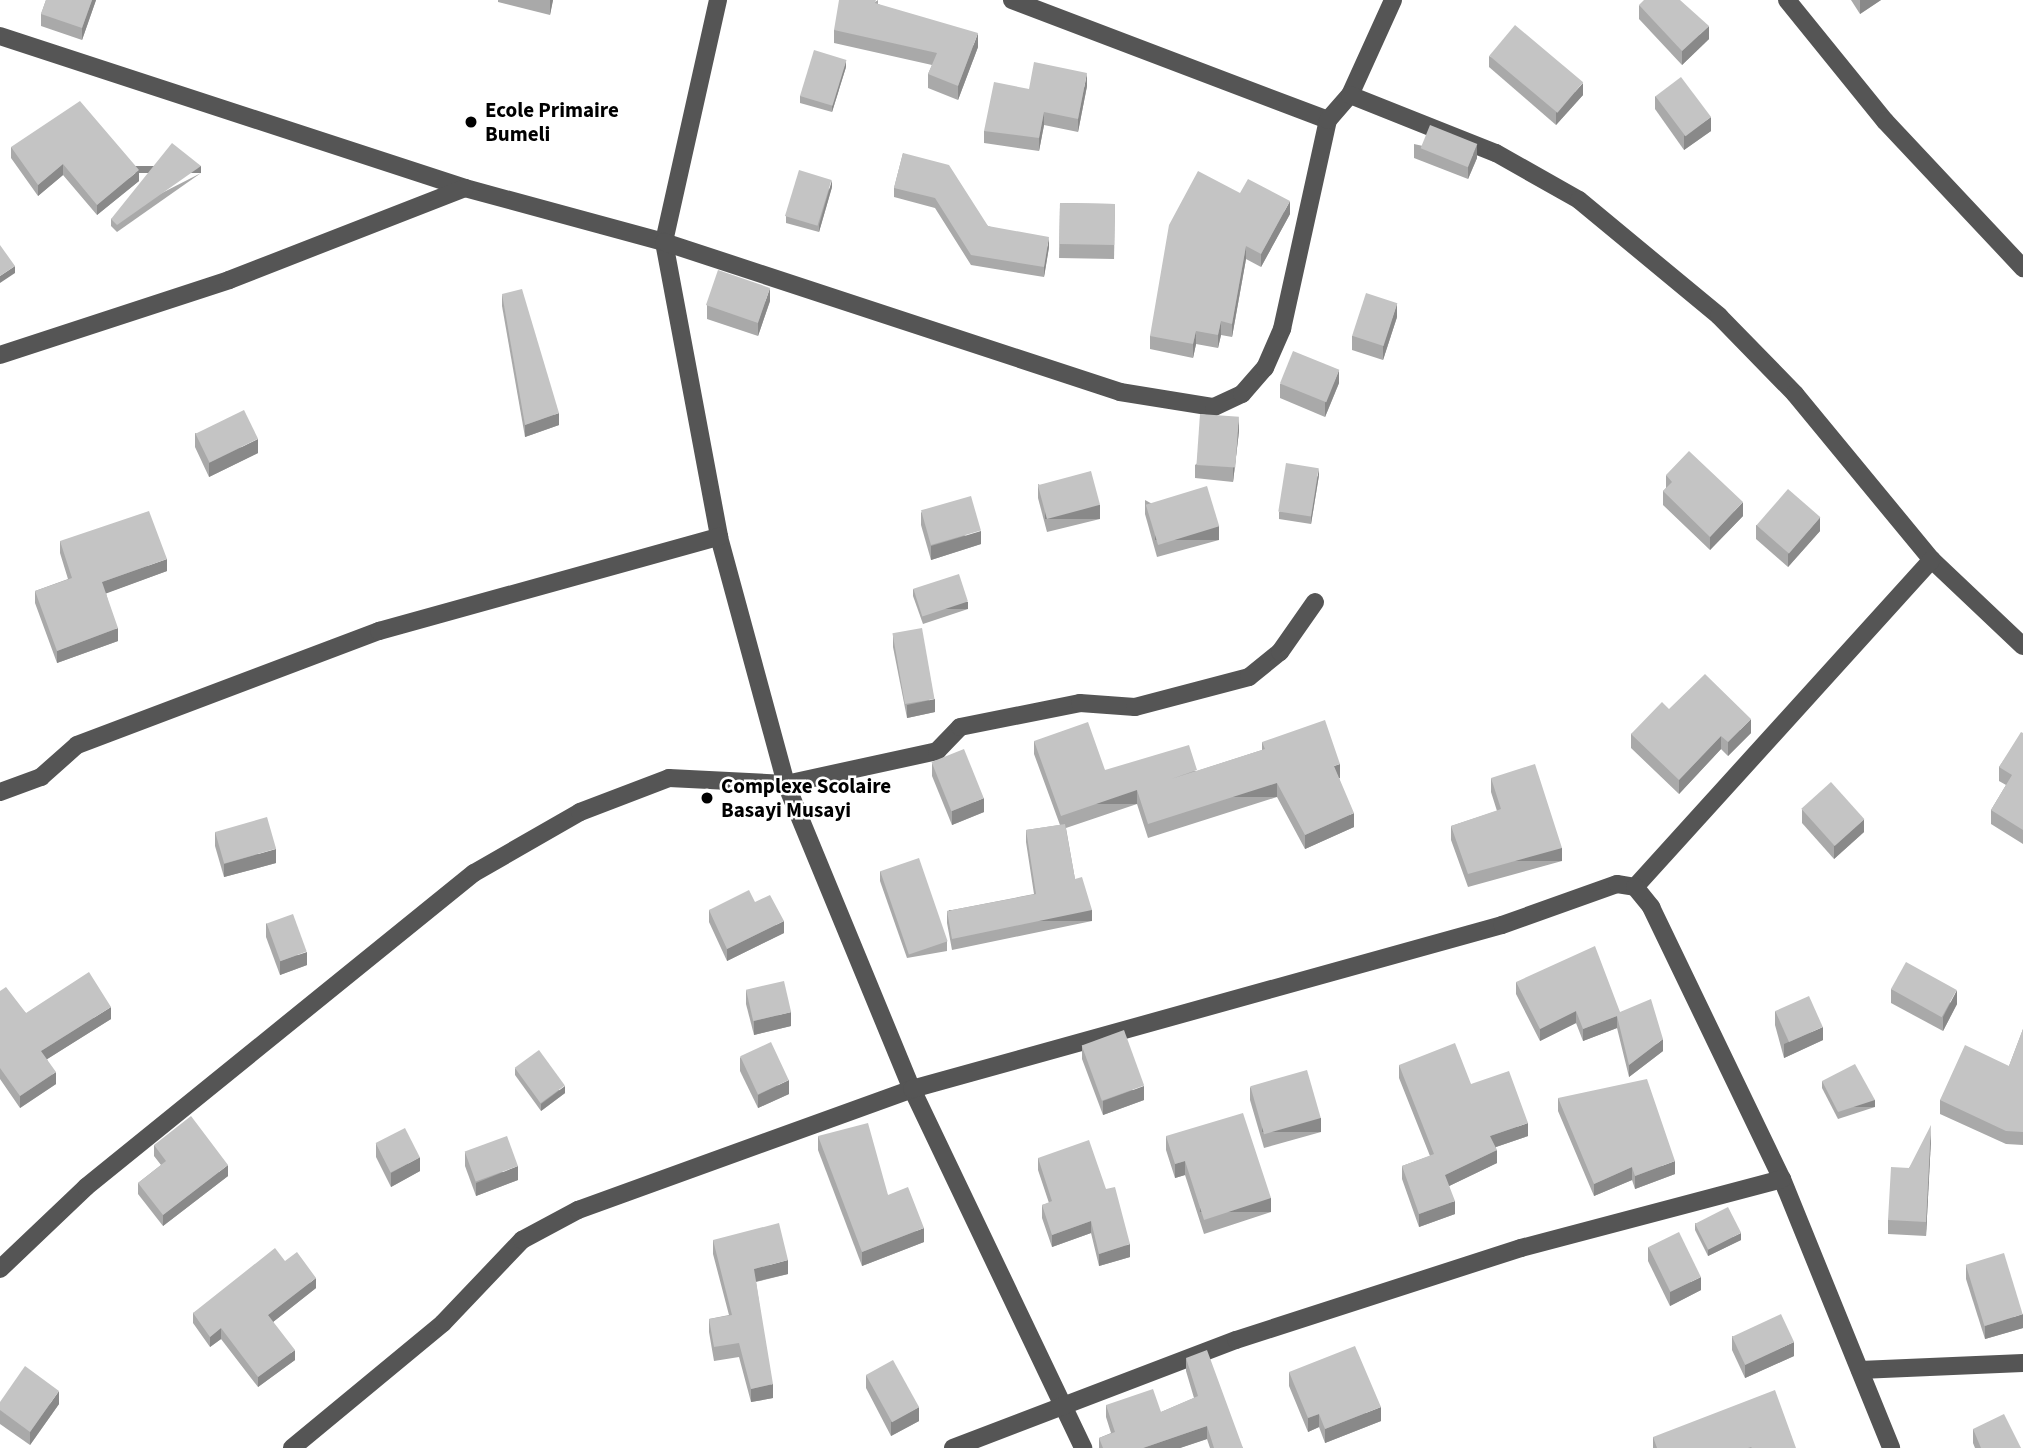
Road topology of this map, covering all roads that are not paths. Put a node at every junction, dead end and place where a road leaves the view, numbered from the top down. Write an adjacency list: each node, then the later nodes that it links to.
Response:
1 (718, 0): 9 (street)
2 (1012, 0): 7 (street)
3 (1393, 0): 6 (street)
4 (1787, 0): 10 (street)
5 (0, 36): 8 (street)
6 (1350, 95): 7 (street); 13 (street)
7 (1328, 120): 9 (street)
8 (466, 188): 9 (street); 11 (street)
9 (664, 242): 12 (street)
10 (2023, 268)
11 (0, 355)
12 (719, 537): 16 (street); 17 (street)
13 (1932, 560): 15 (street); 18 (street)
14 (1315, 602): 16 (street)
15 (2023, 646)
16 (786, 784): 19 (street); 21 (street)
17 (0, 792)
18 (1635, 887): 19 (street); 20 (street)
19 (912, 1089): 24 (street); 25 (street)
20 (1782, 1179): 23 (street); 24 (street)
21 (0, 1269)
22 (2023, 1363): 23 (street)
23 (1860, 1370): 28 (street)
24 (1062, 1402): 26 (street); 27 (street)
25 (292, 1448)
26 (953, 1448)
27 (1083, 1448)
28 (1891, 1448)

